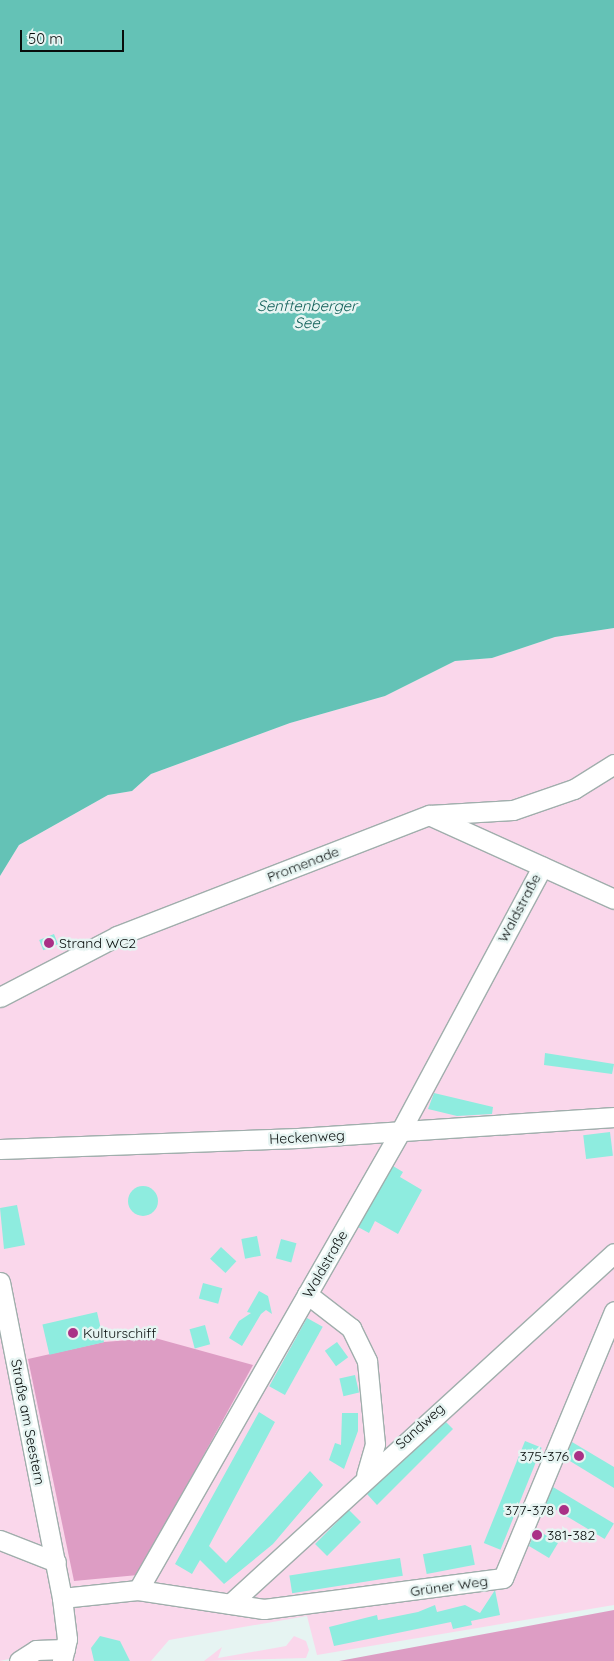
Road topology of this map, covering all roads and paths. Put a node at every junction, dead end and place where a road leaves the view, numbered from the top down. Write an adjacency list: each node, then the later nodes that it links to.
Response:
1 (614, 764): 2 (street, Promenade)
2 (428, 815): 3 (street); 5 (street, Promenade)
3 (542, 867): 4 (street); 7 (street, Waldstraße)
4 (614, 899)
5 (0, 997)
6 (614, 1117): 7 (street, Heckenweg)
7 (400, 1132): 8 (street, Heckenweg); 11 (street, Waldstraße)
8 (0, 1149)
9 (614, 1253): 13 (street, Sandweg)
10 (0, 1282): 15 (street, Straße am Seestern)
11 (307, 1294): 13 (street); 16 (street, Waldstraße)
12 (614, 1311): 18 (street, Grüner Weg)
13 (366, 1475): 18 (street, Sandweg)
14 (0, 1540): 15 (street)
15 (56, 1562): 17 (street, Straße am Seestern)
16 (138, 1590): 17 (street); 18 (street, Grüner Weg)
17 (62, 1598): 19 (street, Straße am Seestern)
18 (230, 1604)
19 (65, 1650): 20 (street)
20 (19, 1661)

